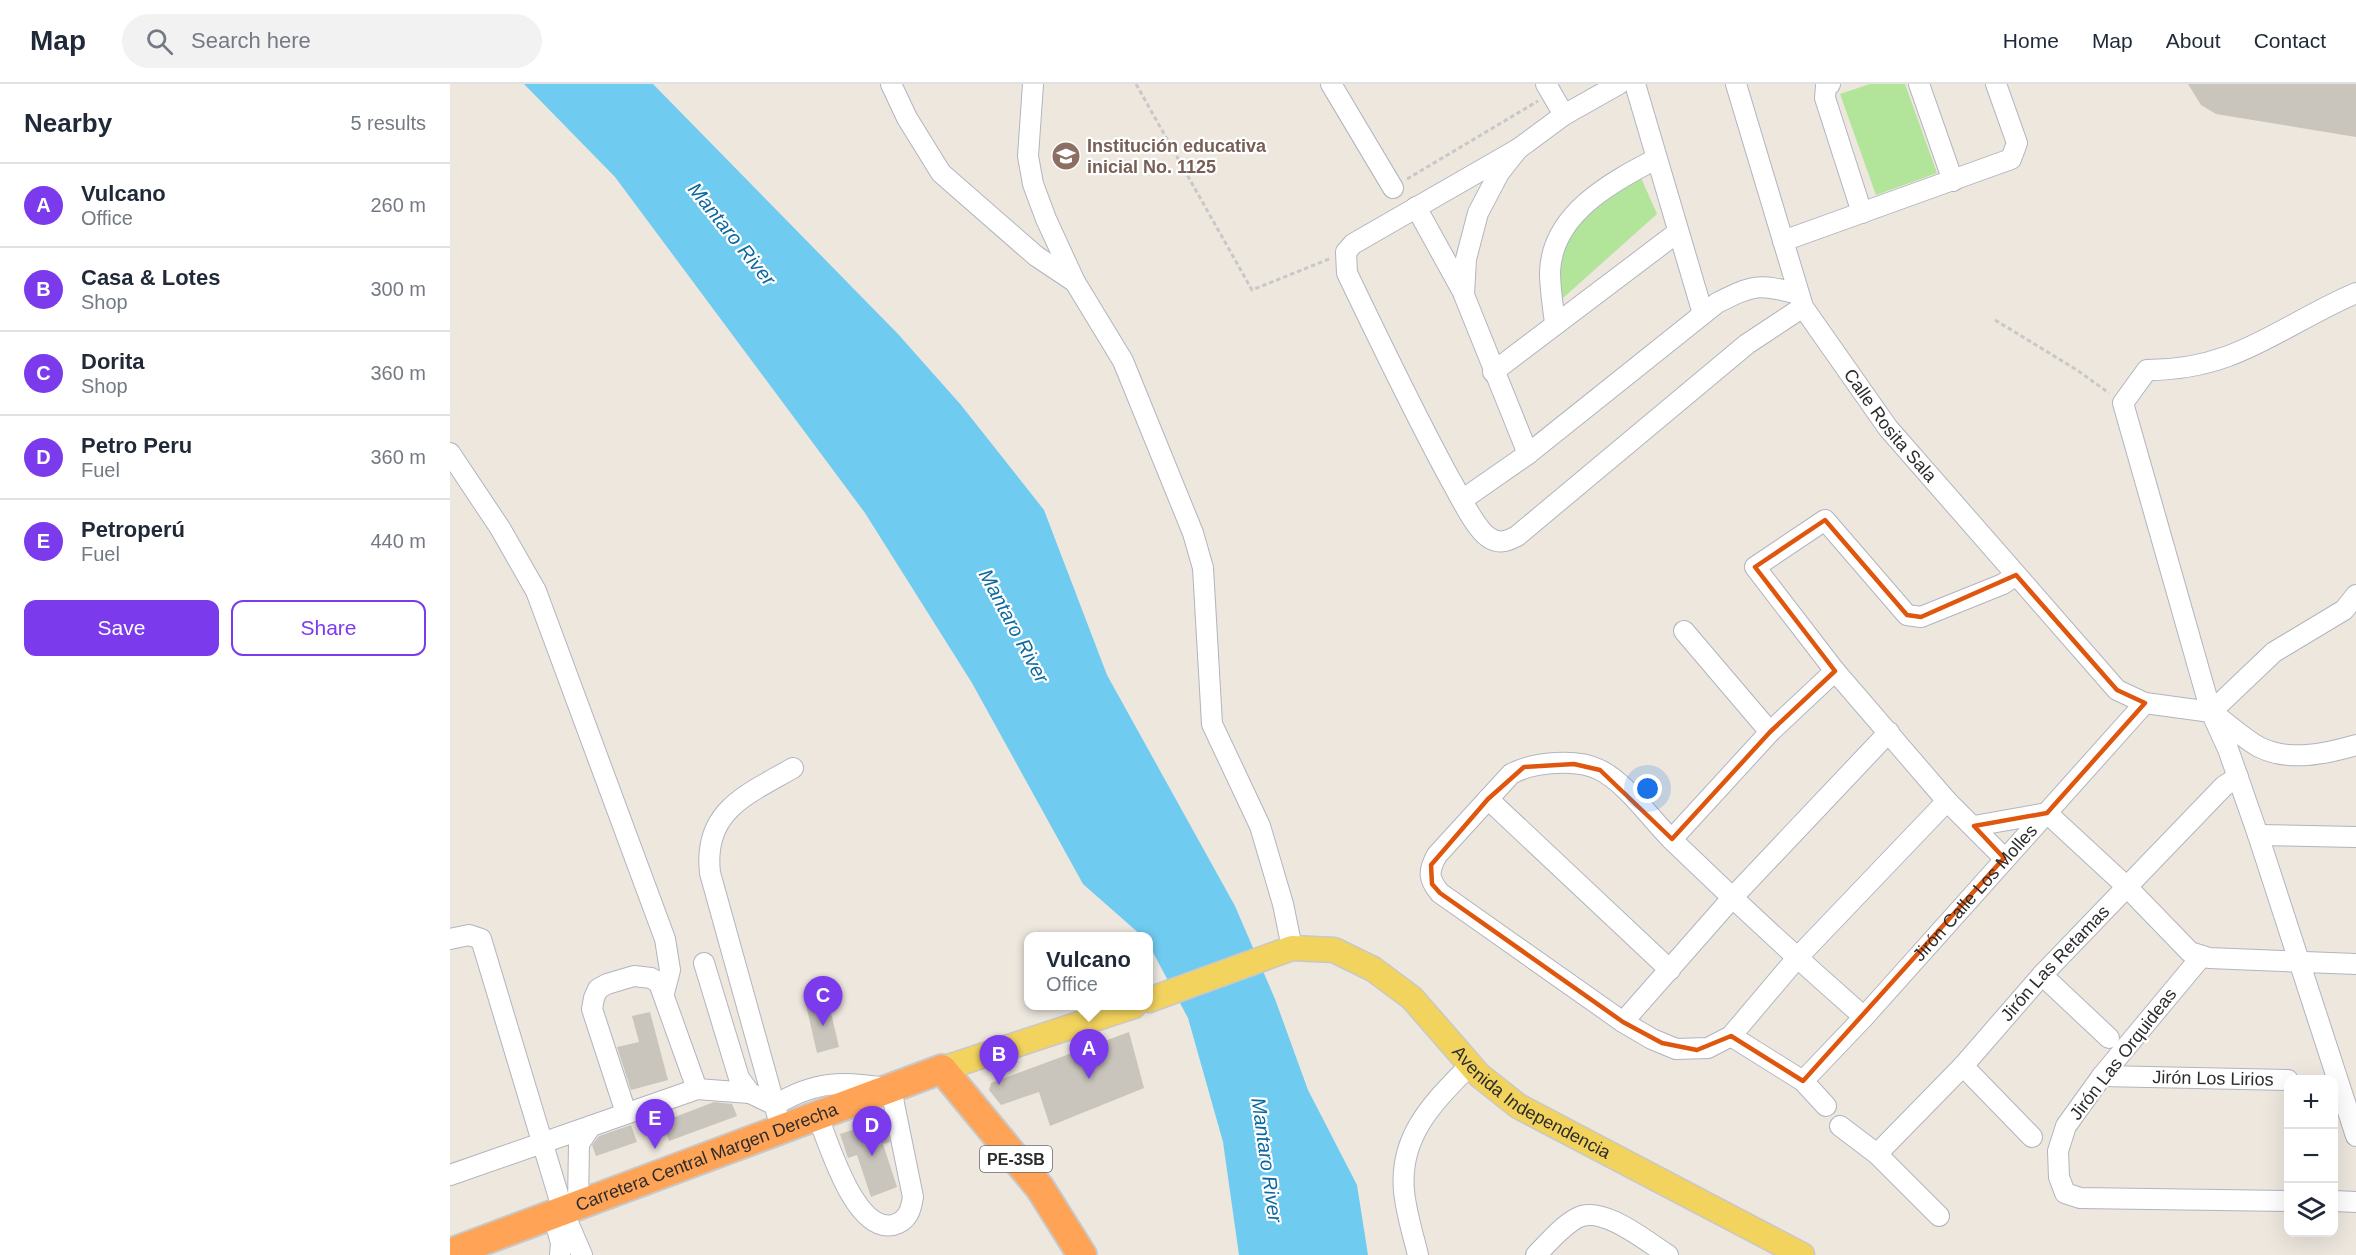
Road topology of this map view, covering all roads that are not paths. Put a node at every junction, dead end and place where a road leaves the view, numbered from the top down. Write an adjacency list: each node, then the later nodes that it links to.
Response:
1 (891, 84): 20 (street)
2 (1033, 84): 20 (street)
3 (1331, 84): 15 (street)
4 (1619, 84): 11 (street)
5 (1635, 84): 13 (street)
6 (1736, 84): 19 (street, Calle Rosita Sala)
7 (1830, 84): 17 (street)
8 (1919, 84): 14 (street)
9 (1996, 84): 14 (street)
10 (1549, 89): 11 (street)
11 (1564, 115): 12 (street)
12 (1518, 149): 16 (street); 22 (street)
13 (1656, 159): 18 (street); 25 (street)
14 (1953, 181): 17 (street)
15 (1393, 188)
16 (1416, 207): 22 (street); 29 (street)
17 (1862, 213): 19 (street)
18 (1678, 231): 24 (street); 25 (street)
19 (1783, 241): 23 (street, Calle Rosita Sala)
20 (1075, 282): 52 (street)
21 (2356, 293): 35 (street)
22 (1464, 295): 26 (street)
23 (1801, 301): 24 (street); 29 (street); 30 (street, Calle Rosita Sala)
24 (1703, 314): 28 (street)
25 (1555, 323): 26 (street)
26 (1493, 372): 28 (street)
27 (450, 453): 60 (street)
28 (1528, 454): 29 (street)
29 (1462, 500)
30 (2016, 574): 33 (street); 34 (street, Calle Rosita Sala)
31 (2356, 595): 35 (street)
32 (1684, 631): 36 (street)
33 (1835, 671): 36 (street); 37 (street)
34 (2145, 703): 35 (street, Calle Rosita Sala); 43 (street, Jirón Calle Los Molles)
35 (2211, 712): 38 (street); 40 (street)
36 (1770, 732): 47 (street)
37 (1889, 732): 42 (street); 50 (street)
38 (2356, 745)
39 (793, 768): 80 (street)
40 (2238, 777): 45 (street); 49 (street, Jirón Las Retamas)
41 (1488, 799): 47 (street); 58 (street); 64 (street)
42 (1947, 801): 44 (street); 54 (street)
43 (2047, 813): 44 (street); 48 (street, Jirón Calle Los Molles); 49 (street)
44 (1974, 826): 48 (street)
45 (2258, 835): 46 (street); 55 (street)
46 (2356, 837)
47 (1672, 840): 50 (street)
48 (2004, 858): 63 (street, Jirón Calle Los Molles)
49 (2127, 887): 53 (street); 59 (street, Jirón Las Retamas)
50 (1733, 897): 54 (street); 58 (street)
51 (450, 939): 85 (street)
52 (1284, 951): 61 (main road); 67 (main road, Avenida Independencia)
53 (2202, 956): 55 (street); 70 (street, Jirón Las Orquideas)
54 (1797, 958): 63 (street); 65 (street)
55 (2301, 962): 57 (street); 73 (street)
56 (704, 963): 76 (street)
57 (2356, 964)
58 (1670, 970): 64 (street)
59 (2042, 975): 66 (street); 68 (street, Jirón Las Retamas)
60 (664, 993): 74 (street); 78 (street)
61 (1153, 999)
62 (1119, 1010): 69 (main road, Carretera Central Margen Derecha)
63 (1864, 1017): 72 (street, Jirón Calle Los Molles)
64 (1623, 1022): 65 (street)
65 (1731, 1036): 72 (street)
66 (2109, 1038)
67 (1470, 1065): 97 (street); 100 (main road, Avenida Independencia)
68 (1963, 1066): 84 (street); 86 (street, Jirón Las Retamas)
69 (942, 1069): 75 (highway, Carretera Central Margen Derecha); 96 (highway, PE-3SB)
70 (2102, 1076): 71 (street, Jirón Los Lirios); 88 (street, Jirón Las Orquideas)
71 (2284, 1080)
72 (1803, 1081): 77 (street)
73 (2343, 1081): 83 (street)
74 (697, 1089): 76 (street); 78 (street)
75 (891, 1089): 79 (highway, Carretera Central Margen Derecha); 79 (street); 80 (street)
76 (750, 1093): 80 (street)
77 (1826, 1106)
78 (626, 1113): 81 (street)
79 (818, 1117): 80 (highway, Carretera Central Margen Derecha)
80 (778, 1118): 91 (highway, Carretera Central Margen Derecha)
81 (591, 1126): 85 (street); 91 (street)
82 (1840, 1126): 86 (street)
83 (2356, 1136)
84 (2032, 1137)
85 (542, 1142): 87 (street); 91 (street)
86 (1877, 1154): 92 (street)
87 (450, 1175)
88 (2284, 1201)
89 (2338, 1201): 90 (street)
90 (2356, 1202)
91 (565, 1210): 93 (highway, Carretera Central Margen Derecha); 94 (street); 95 (street)
92 (1939, 1216)
93 (469, 1250)
94 (560, 1255)
95 (582, 1255)
96 (1082, 1255)
97 (1418, 1255)
98 (1536, 1255): 99 (street)
99 (1668, 1255)
100 (1802, 1255)

